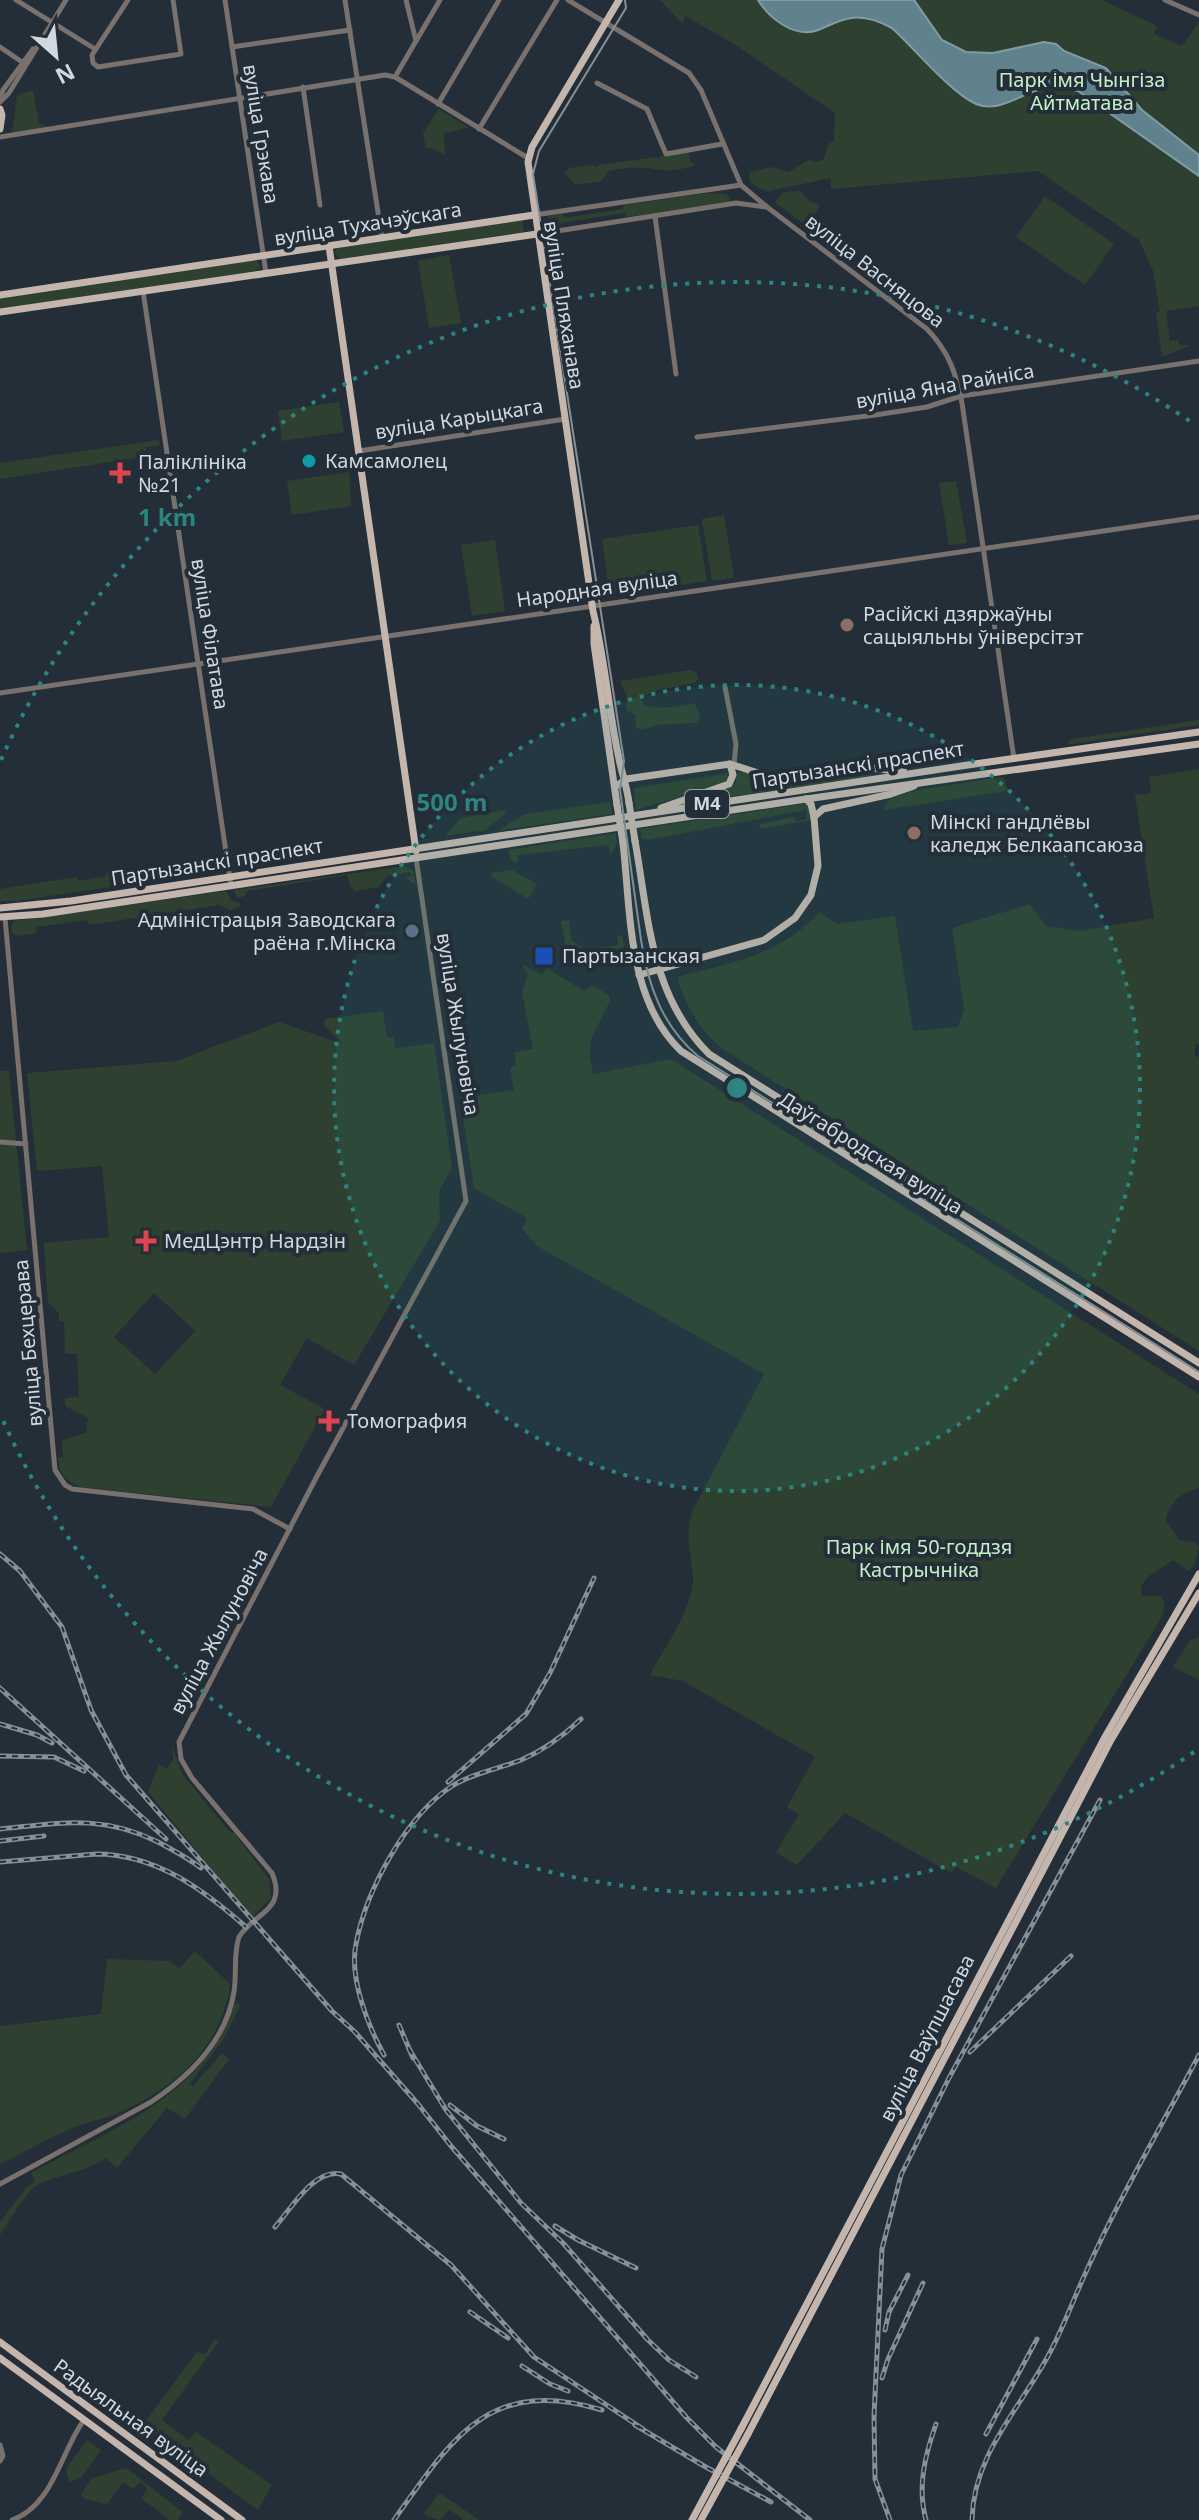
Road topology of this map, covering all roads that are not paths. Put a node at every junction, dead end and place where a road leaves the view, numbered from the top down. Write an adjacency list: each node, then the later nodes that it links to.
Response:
1 (16, 0): 15 (street)
2 (66, 0): 15 (street)
3 (128, 0): 22 (street)
4 (173, 0): 22 (street)
5 (225, 0): 21 (street, вуліца Грэкава)
6 (345, 0): 17 (street)
7 (406, 0): 18 (street)
8 (440, 0): 18 (street)
9 (499, 0): 30 (street)
10 (557, 0): 33 (street)
11 (568, 0): 16 (street, вуліца Васняцова)
12 (622, 0): 16 (main road)
13 (1165, 0): 14 (street)
14 (1199, 15)
15 (52, 23): 19 (street); 22 (street)
16 (606, 23): 35 (street, вуліца Васняцова); 36 (main road)
17 (350, 30): 21 (street); 25 (street)
18 (416, 41): 24 (street)
19 (37, 46): 23 (street); 29 (street)
20 (0, 47): 23 (street)
21 (232, 47): 28 (street, вуліца Грэкава)
22 (95, 49)
23 (22, 62): 29 (street)
24 (395, 77): 25 (street); 30 (street)
25 (357, 79): 27 (street); 44 (street)
26 (597, 83): 35 (street)
27 (303, 87): 28 (street); 39 (street)
28 (240, 97): 34 (street); 46 (street, вуліца Грэкава)
29 (0, 100)
30 (438, 104): 33 (street)
31 (0, 109): 32 (main road)
32 (0, 129)
33 (479, 129): 36 (street)
34 (0, 137)
35 (722, 144): 37 (street, вуліца Васняцова)
36 (528, 158): 41 (main road, вуліца Пляханава)
37 (744, 187): 38 (street); 40 (street, вуліца Васняцова); 41 (street, вуліца Тухачэўскага)
38 (736, 203): 40 (street, вуліца Тухачэўскага); 42 (street, вуліца Тухачэўскага)
39 (320, 205)
40 (767, 207): 54 (street, вуліца Васняцова)
41 (534, 215): 43 (main road, вуліца Пляханава); 44 (main road, вуліца Тухачэўскага)
42 (655, 216): 43 (street, вуліца Тухачэўскага); 53 (street)
43 (537, 234): 47 (main road, вуліца Тухачэўскага); 55 (main road, вуліца Пляханава)
44 (382, 238): 45 (main road, вуліца Тухачэўскага)
45 (329, 246): 46 (main road, вуліца Тухачэўскага); 47 (main road, вуліца Жылуновіча)
46 (263, 256): 48 (street, вуліца Грэкава); 50 (main road, вуліца Тухачэўскага)
47 (331, 263): 48 (main road, вуліца Тухачэўскага); 57 (main road, вуліца Жылуновіча)
48 (266, 273): 49 (main road, вуліца Тухачэўскага)
49 (143, 291): 51 (main road, вуліца Тухачэўскага); 62 (street, вуліца Філатава)
50 (0, 295)
51 (0, 312)
52 (1199, 361): 54 (street, вуліца Яна Райніса)
53 (676, 374)
54 (961, 396): 56 (street, вуліца Яна Райніса); 59 (street, вуліца Васняцова)
55 (565, 419): 57 (street, вуліца Карыцкага); 60 (main road, вуліца Пляханава)
56 (697, 437)
57 (359, 451): 61 (main road, вуліца Жылуновіча)
58 (1199, 517): 59 (street, Народная вуліца)
59 (984, 549): 60 (street, Народная вуліца); 67 (street, вуліца Васняцова)
60 (593, 609): 61 (street, Народная вуліца); 71 (main road, вуліца Пляханава); 73 (main road, вуліца Пляханава)
61 (386, 636): 62 (street, Народная вуліца); 78 (main road, вуліца Жылуновіча)
62 (199, 664): 64 (street, Народная вуліца); 81 (street, вуліца Філатава)
63 (725, 687): 68 (street)
64 (0, 693)
65 (1199, 732): 67 (main road, Партызанскі праспект / М4)
66 (1199, 744): 69 (main road, Партызанскі праспект / М4)
67 (1014, 759): 69 (main road); 70 (main road, Партызанскі праспект / М4)
68 (732, 764): 70 (main road); 71 (main road); 75 (main road)
69 (1012, 770): 72 (main road, Партызанскі праспект / М4)
70 (914, 773): 75 (main road, Партызанскі праспект / М4)
71 (626, 779): 73 (main road); 77 (main road, Даўгабродская вуліца, bridge)
72 (923, 782): 74 (main road, Партызанскі праспект / М4); 76 (main road)
73 (615, 787): 79 (main road, Даўгабродская вуліца, bridge)
74 (806, 799): 76 (main road); 80 (main road, Партызанскі праспект / М4)
75 (641, 814): 78 (main road, Партызанскі праспект / М4)
76 (814, 817): 86 (main road)
77 (635, 843): 79 (main road); 86 (main road, Даўгабродская вуліца)
78 (415, 848): 80 (main road, вуліца Жылуновіча); 81 (main road, Партызанскі праспект / М4)
79 (624, 853): 87 (main road, Даўгабродская вуліца)
80 (416, 858): 82 (main road, Партызанскі праспект / М4); 92 (street, вуліца Жылуновіча)
81 (230, 876): 82 (street, вуліца Філатава); 84 (main road, Партызанскі праспект / М4)
82 (231, 886): 85 (main road, Партызанскі праспект / М4)
83 (0, 908): 84 (main road, Партызанскі праспект / М4)
84 (11, 908): 85 (main road)
85 (3, 917): 89 (street, вуліца Бехцерава)
86 (659, 970): 87 (main road); 90 (main road, Даўгабродская вуліца)
87 (639, 975): 91 (main road, Даўгабродская вуліца)
88 (0, 1142): 89 (street)
89 (26, 1144): 92 (street, вуліца Бехцерава)
90 (1199, 1363)
91 (1199, 1377)
92 (290, 1529): 95 (street, вуліца Жылуновіча)
93 (1199, 1574): 101 (main road, вуліца Ваўпшасава)
94 (1199, 1593): 101 (main road, вуліца Ваўпшасава)
95 (0, 2184)
96 (0, 2342): 98 (main road, Радыяльная вуліца)
97 (0, 2358): 99 (main road, Радыяльная вуліца)
98 (28, 2363): 99 (main road); 106 (main road, Радыяльная вуліца)
99 (21, 2373): 100 (main road, Радыяльная вуліца)
100 (84, 2420): 104 (street); 105 (main road, Радыяльная вуліца)
101 (745, 2432): 107 (main road, вуліца Ваўпшасава, bridge); 108 (main road, вуліца Ваўпшасава, bridge)
102 (0, 2445): 103 (street)
103 (0, 2461)
104 (12, 2520)
105 (221, 2520)
106 (242, 2520)
107 (692, 2520)
108 (701, 2520)

